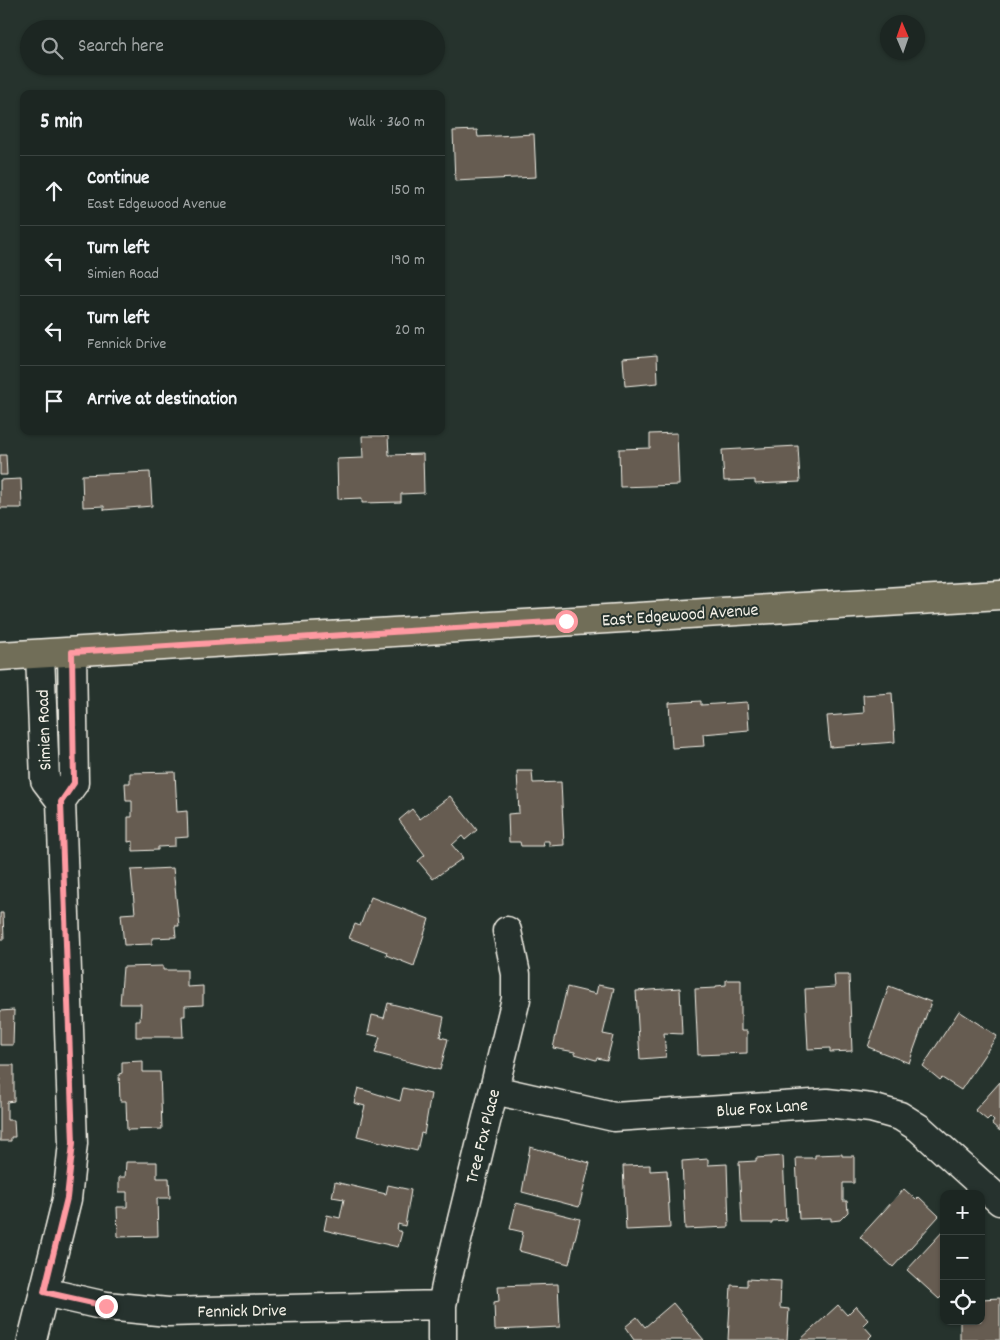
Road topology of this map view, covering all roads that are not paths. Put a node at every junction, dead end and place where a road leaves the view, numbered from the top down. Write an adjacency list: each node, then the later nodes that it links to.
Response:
1 (1000, 594): 2 (main road, East Edgewood Avenue)
2 (72, 652): 3 (main road, East Edgewood Avenue); 5 (street, Simien Road)
3 (40, 654): 4 (main road, East Edgewood Avenue); 5 (street, Simien Road)
4 (0, 656)
5 (61, 802): 9 (street)
6 (507, 932): 7 (street, Tree Fox Place)
7 (494, 1090): 8 (street, Blue Fox Lane); 10 (street, Tree Fox Place)
8 (1000, 1201)
9 (44, 1292): 10 (street, Fennick Drive); 11 (street)
10 (442, 1305): 12 (street, Tree Fox Place)
11 (32, 1340)
12 (442, 1340)

